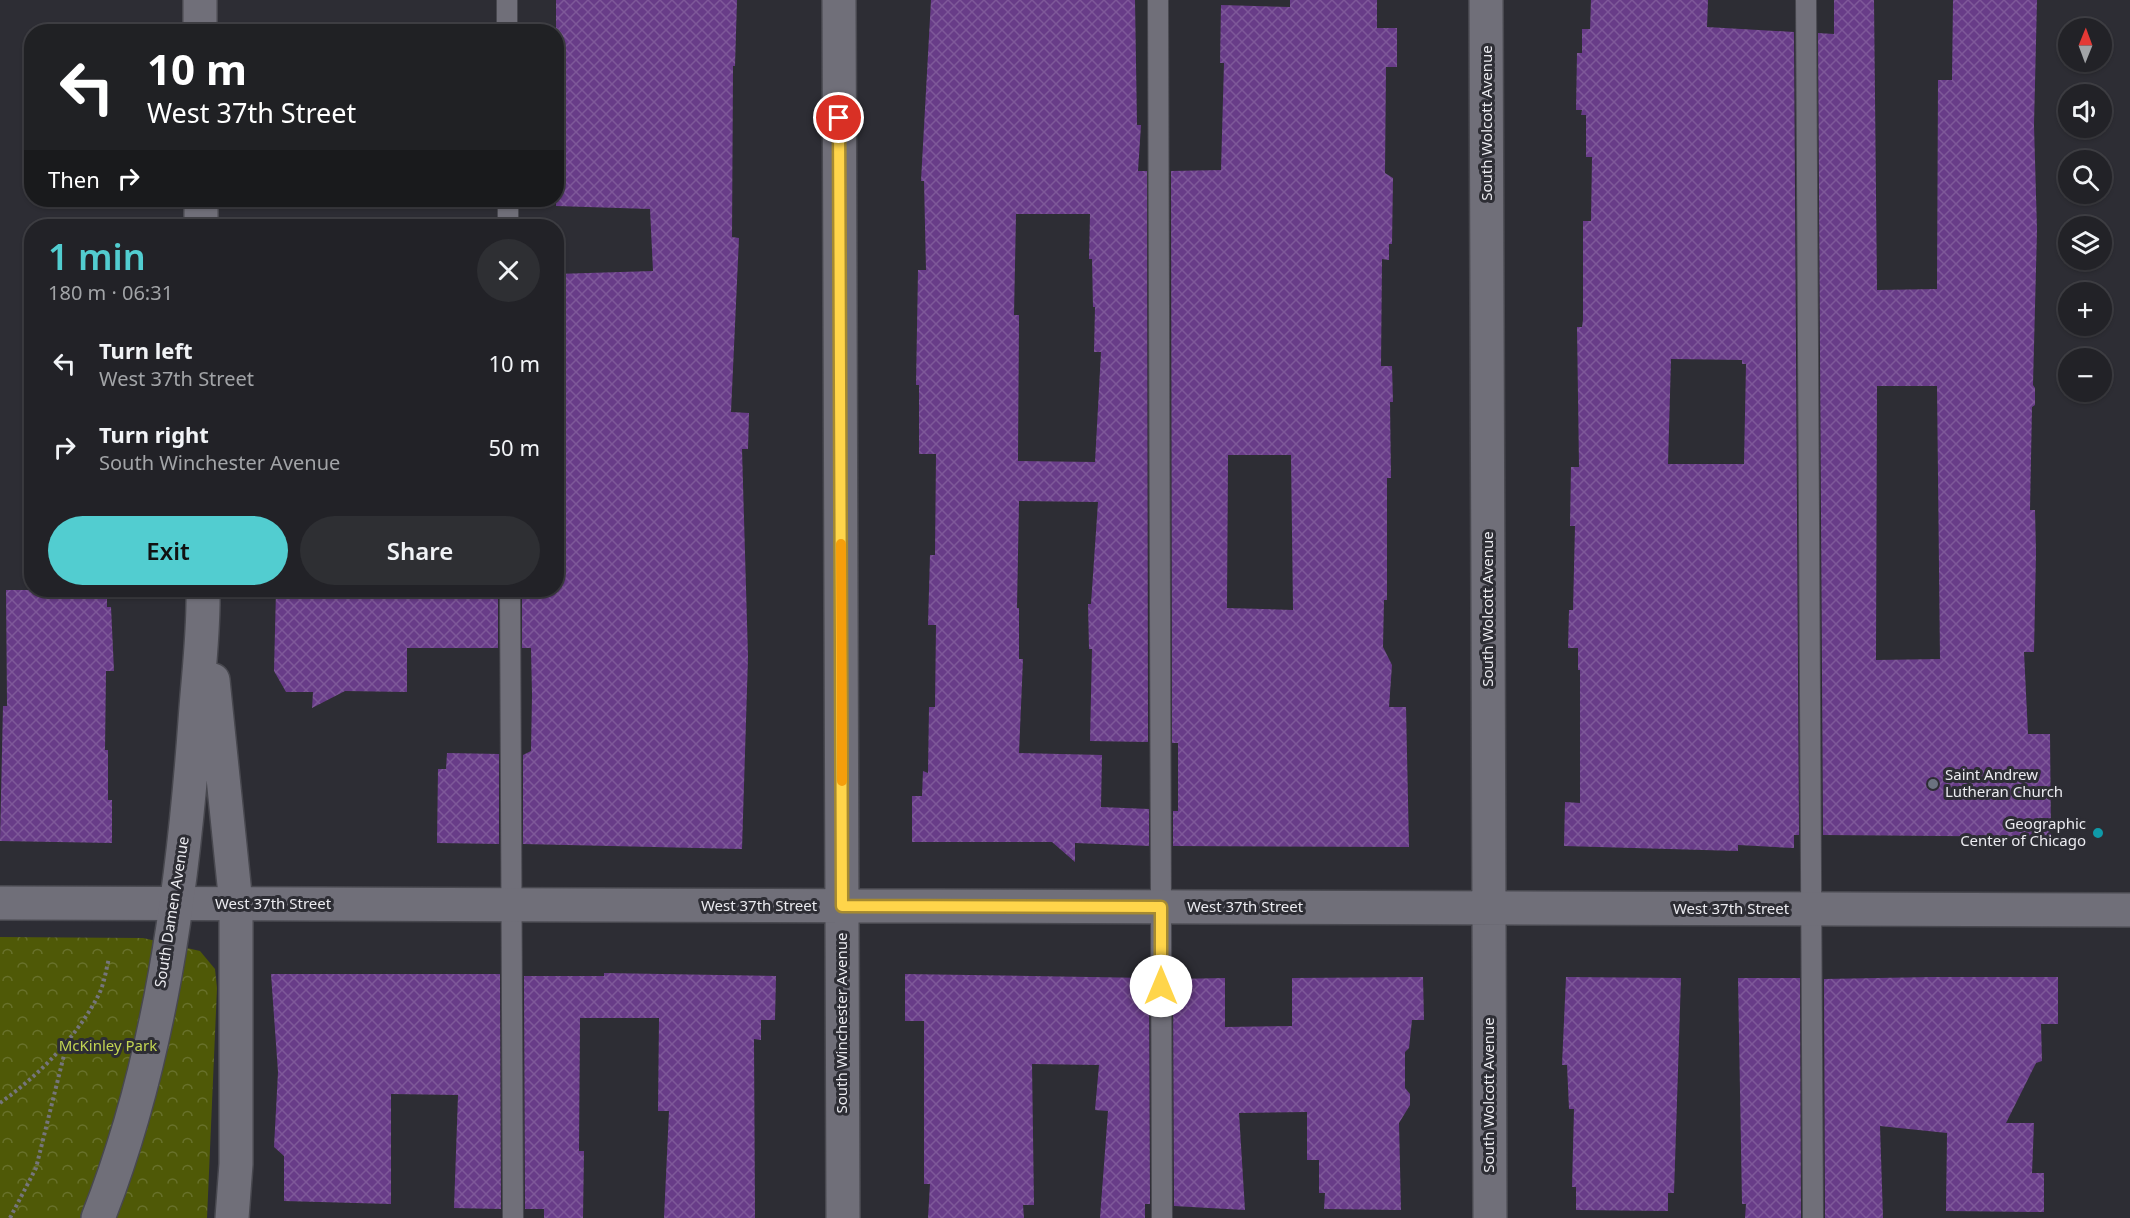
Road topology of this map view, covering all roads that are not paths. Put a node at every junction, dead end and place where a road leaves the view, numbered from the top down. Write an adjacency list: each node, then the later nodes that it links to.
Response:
1 (200, 0): 7 (street)
2 (507, 0): 8 (lane)
3 (839, 0): 16 (street, South Winchester Avenue)
4 (1158, 0): 17 (lane)
5 (1486, 0): 18 (street, South Wolcott Avenue)
6 (1806, 0): 19 (lane)
7 (200, 24)
8 (507, 24)
9 (203, 597): 13 (street, South Damen Avenue)
10 (203, 597): 14 (street, South Damen Avenue)
11 (510, 597): 15 (lane)
12 (0, 903): 13 (street, West 37th Street)
13 (175, 904): 14 (street, West 37th Street); 21 (street, South Damen Avenue)
14 (236, 904): 15 (street, West 37th Street); 22 (street, South Damen Avenue)
15 (512, 905): 16 (street, West 37th Street); 23 (lane)
16 (842, 906): 17 (street, West 37th Street); 24 (street, South Winchester Avenue)
17 (1161, 907): 18 (street, West 37th Street); 25 (lane)
18 (1489, 908): 19 (street, West 37th Street); 26 (street, South Wolcott Avenue)
19 (1810, 910): 20 (street, West 37th Street); 27 (lane)
20 (2130, 910)
21 (98, 1218)
22 (232, 1218)
23 (513, 1218)
24 (843, 1218)
25 (1162, 1218)
26 (1490, 1218)
27 (1813, 1218)

